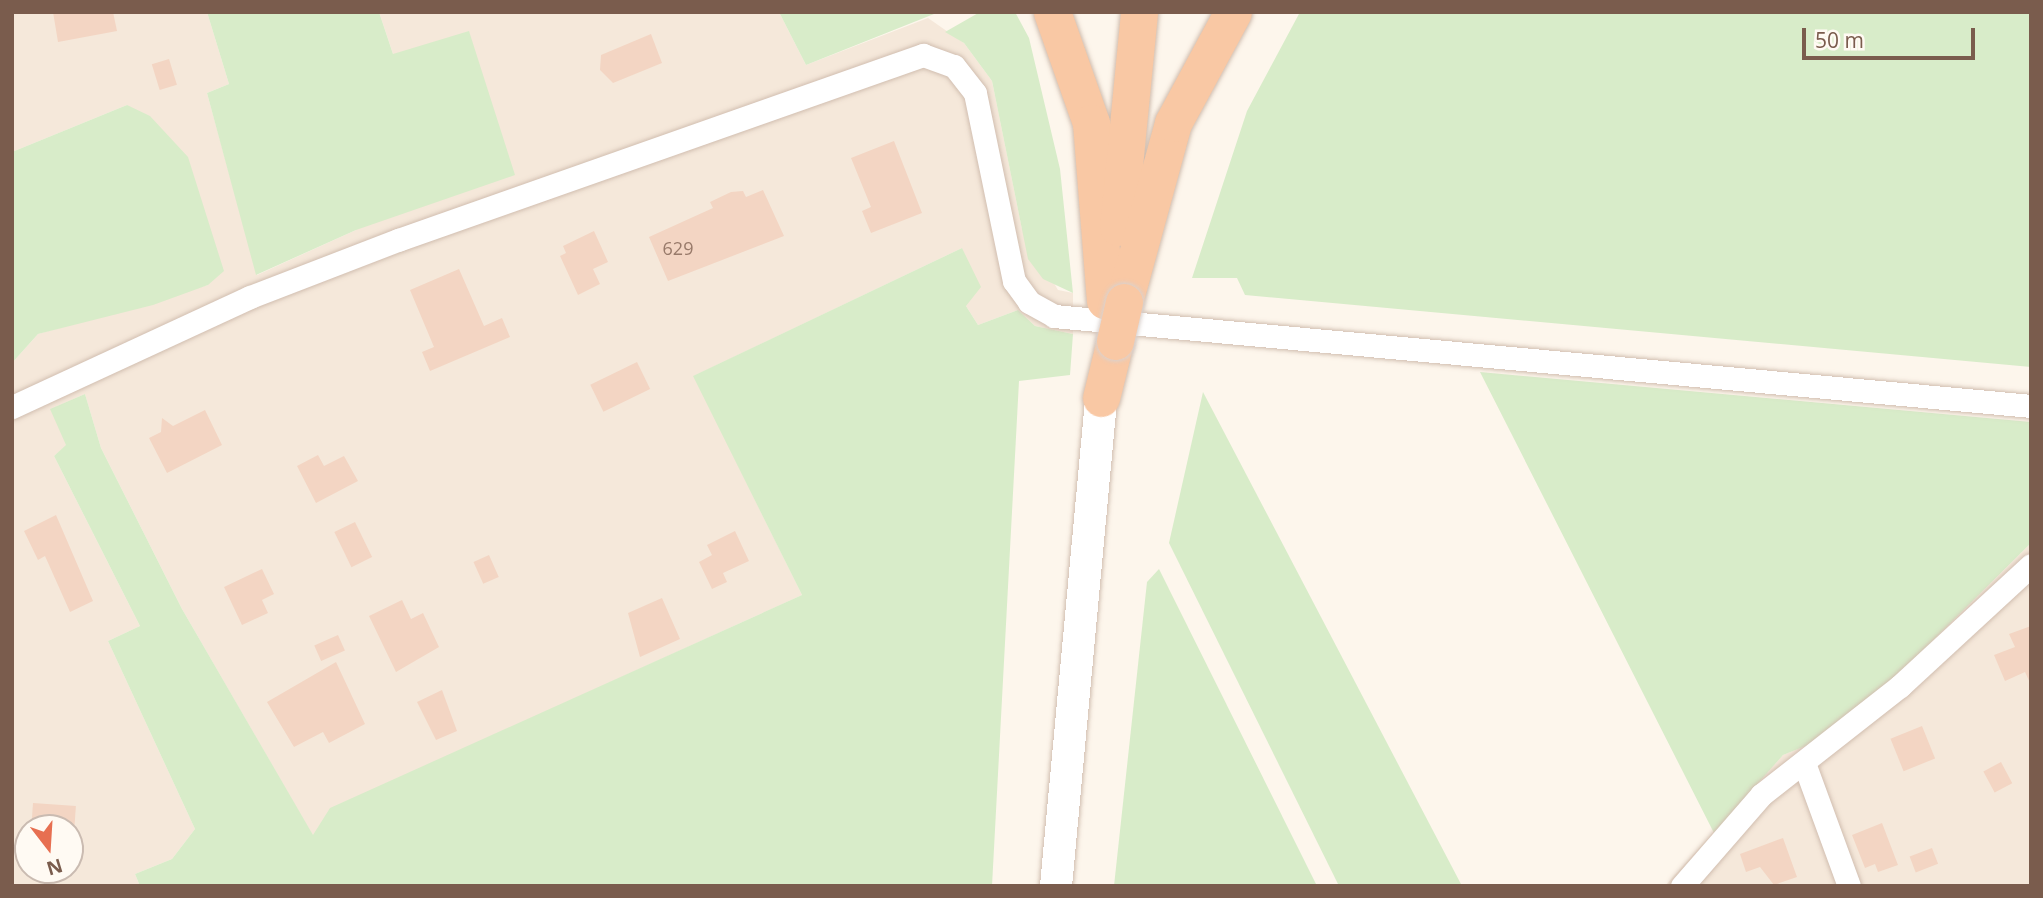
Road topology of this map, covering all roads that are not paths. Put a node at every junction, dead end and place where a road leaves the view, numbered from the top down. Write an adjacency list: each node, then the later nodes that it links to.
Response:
1 (1052, 12): 4 (highway)
2 (1139, 12): 4 (highway)
3 (1233, 12): 4 (highway)
4 (1114, 301): 5 (highway)
5 (1101, 398): 10 (main road)
6 (2031, 406): 7 (street)
7 (12, 407)
8 (2031, 565): 9 (street)
9 (1804, 763): 11 (street); 12 (street)
10 (1056, 886)
11 (1682, 886)
12 (1849, 886)

